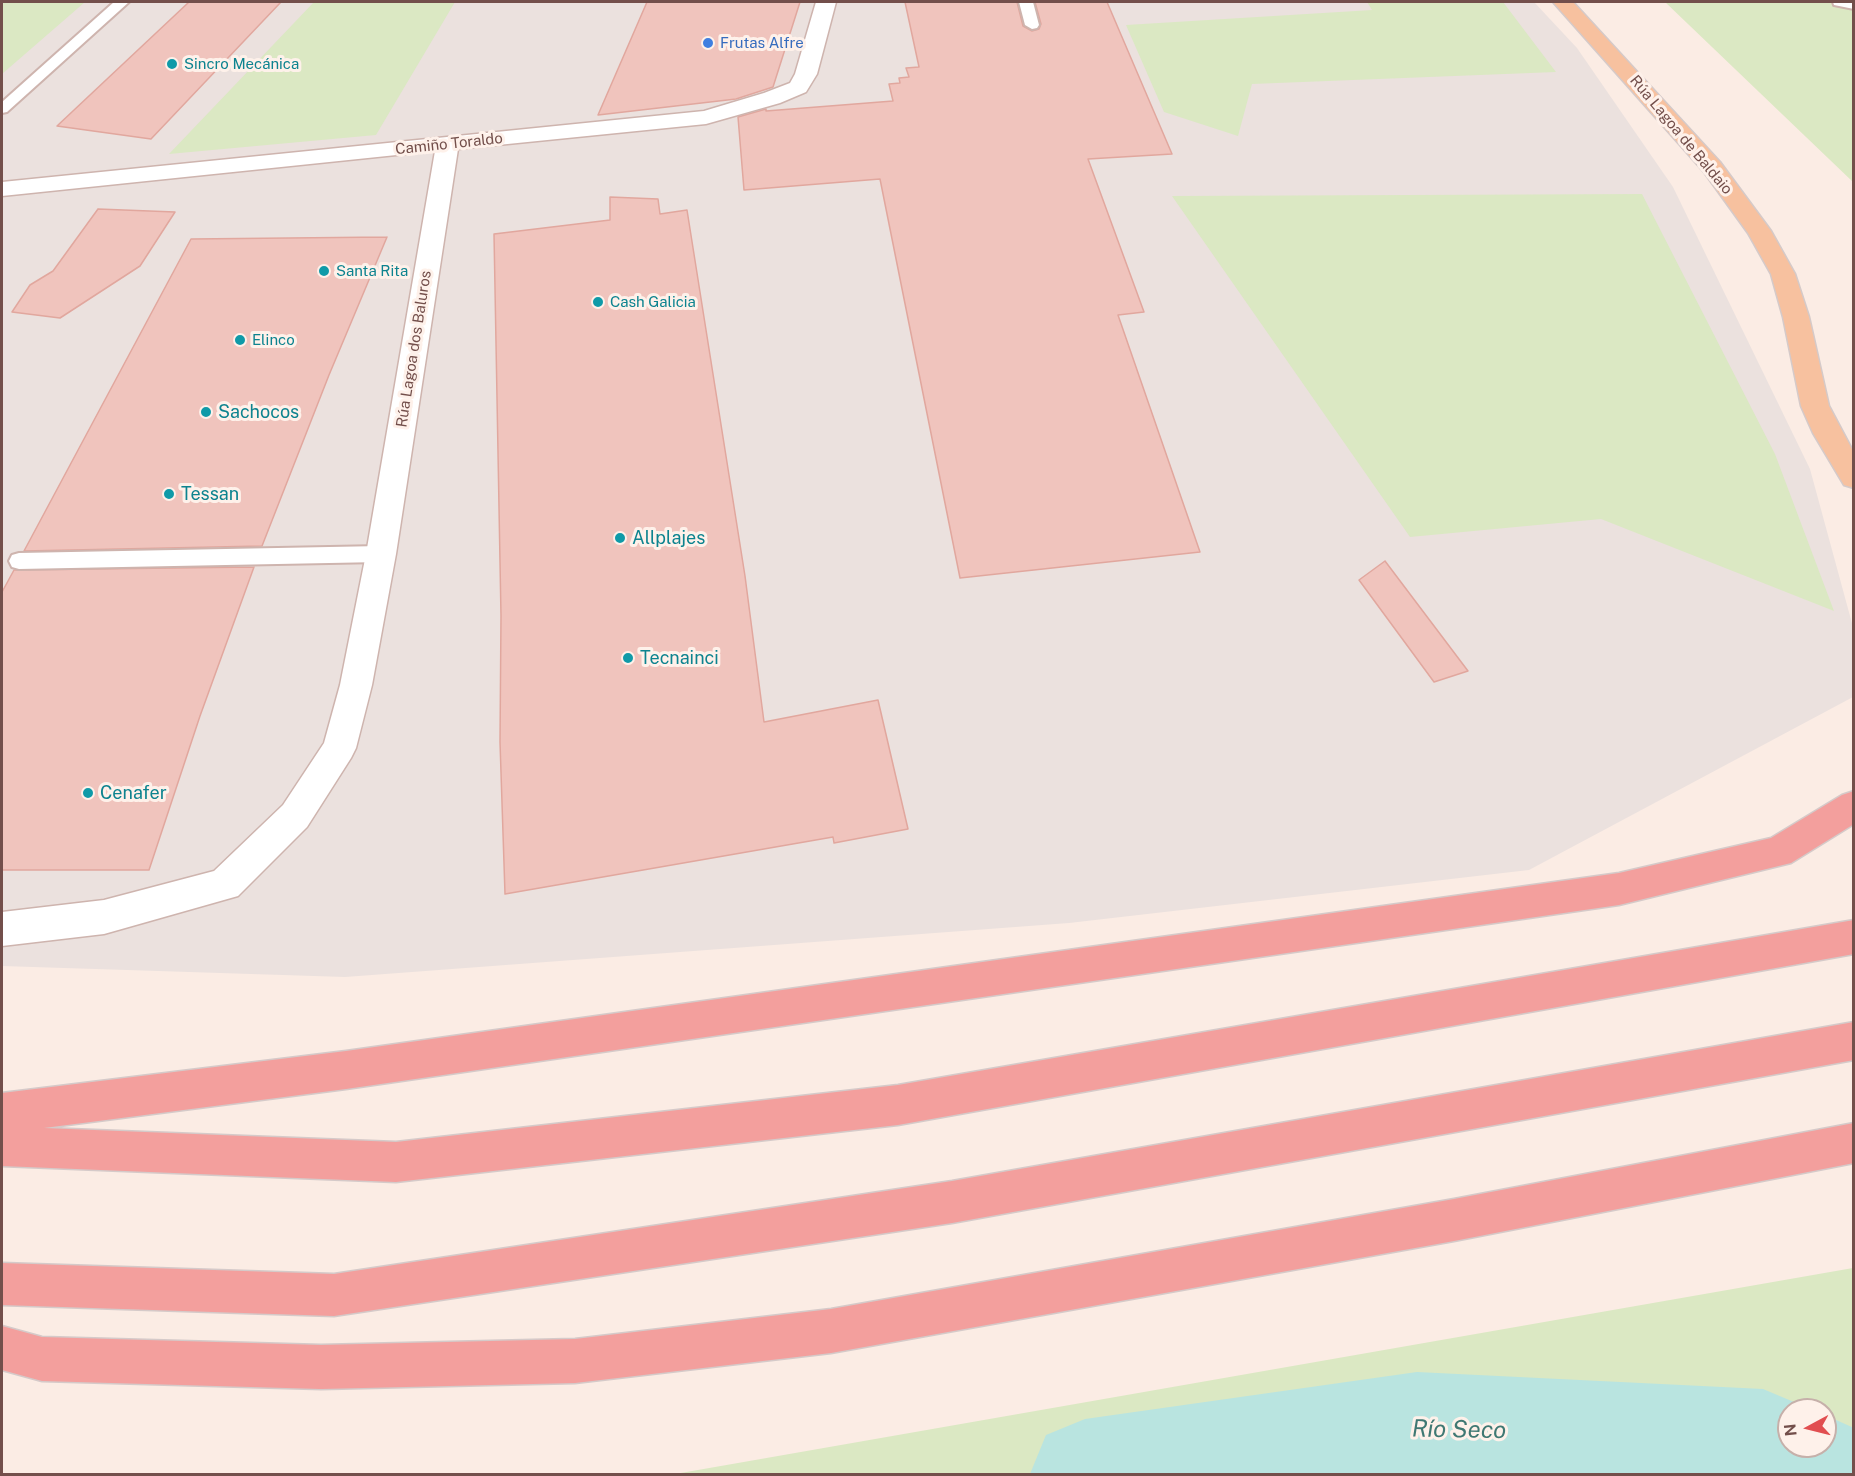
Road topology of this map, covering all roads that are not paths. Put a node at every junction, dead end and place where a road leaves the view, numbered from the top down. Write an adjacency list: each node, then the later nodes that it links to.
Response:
1 (122, 2): 8 (lane)
2 (826, 2): 9 (street, Camiño Toraldo)
3 (1026, 2): 7 (lane)
4 (1563, 2): 11 (main road, Rúa Lagoa de Baldaio)
5 (1839, 2): 6 (lane)
6 (1854, 5)
7 (1032, 25)
8 (2, 109)
9 (448, 144): 10 (street, Camiño Toraldo); 12 (street, Rúa Lagoa dos Baluros)
10 (3, 189)
11 (1854, 478)
12 (381, 554): 13 (lane); 15 (street, Rúa Lagoa dos Baluros)
13 (19, 561)
14 (1854, 806): 18 (highway)
15 (2, 929)
16 (1854, 937): 20 (highway)
17 (1854, 1041): 21 (highway)
18 (2, 1113)
19 (1854, 1143): 22 (highway)
20 (2, 1146)
21 (2, 1284)
22 (2, 1348)

